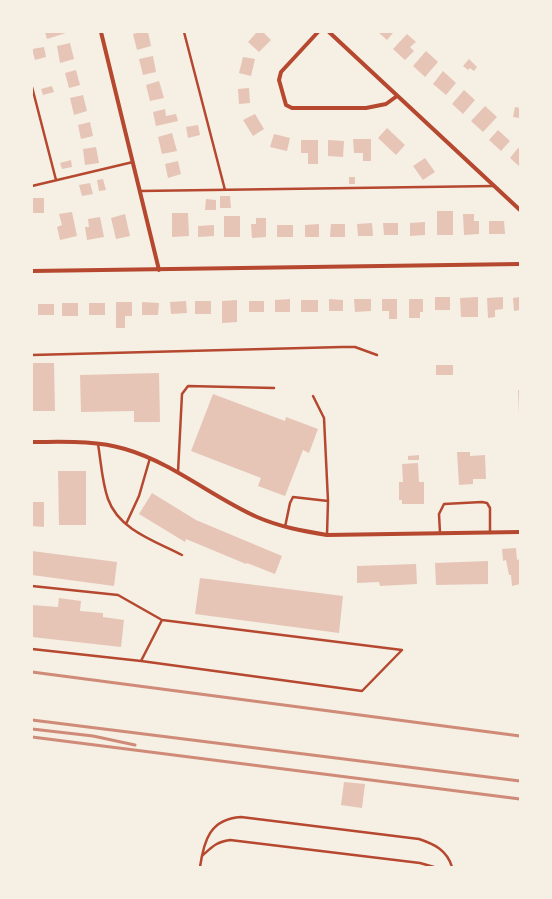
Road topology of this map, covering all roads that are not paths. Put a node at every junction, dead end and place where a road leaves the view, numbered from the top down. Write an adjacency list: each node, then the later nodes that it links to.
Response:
1 (101, 32): 7 (street)
2 (184, 32): 11 (lane)
3 (318, 32): 6 (street)
4 (329, 32): 6 (street)
5 (32, 87): 8 (lane)
6 (397, 96): 10 (street)
7 (133, 162): 8 (lane); 12 (street)
8 (56, 180): 9 (lane)
9 (32, 186)
10 (494, 186): 11 (lane); 13 (street)
11 (225, 190): 12 (lane)
12 (140, 191): 15 (street)
13 (520, 210)
14 (520, 264): 15 (street)
15 (159, 270): 16 (street)
16 (32, 271)
17 (377, 354): 18 (lane)
18 (32, 355)
19 (274, 388): 24 (lane)
20 (313, 396): 25 (lane)
21 (32, 442): 22 (street)
22 (98, 444): 23 (street); 26 (lane)
23 (150, 458): 24 (street); 26 (lane)
24 (178, 473): 27 (street)
25 (328, 501): 27 (lane); 31 (lane)
26 (126, 524): 32 (lane)
27 (285, 528): 31 (street)
28 (520, 532): 29 (street)
29 (490, 533): 30 (street); 30 (lane)
30 (440, 534): 31 (street)
31 (328, 535)
32 (182, 555)
33 (32, 586): 34 (lane)
34 (162, 620): 36 (lane); 36 (lane)
35 (32, 649): 36 (lane)
36 (141, 661)
37 (202, 856): 38 (lane); 39 (lane); 40 (lane)
38 (200, 867)
39 (434, 867)
40 (452, 867)

